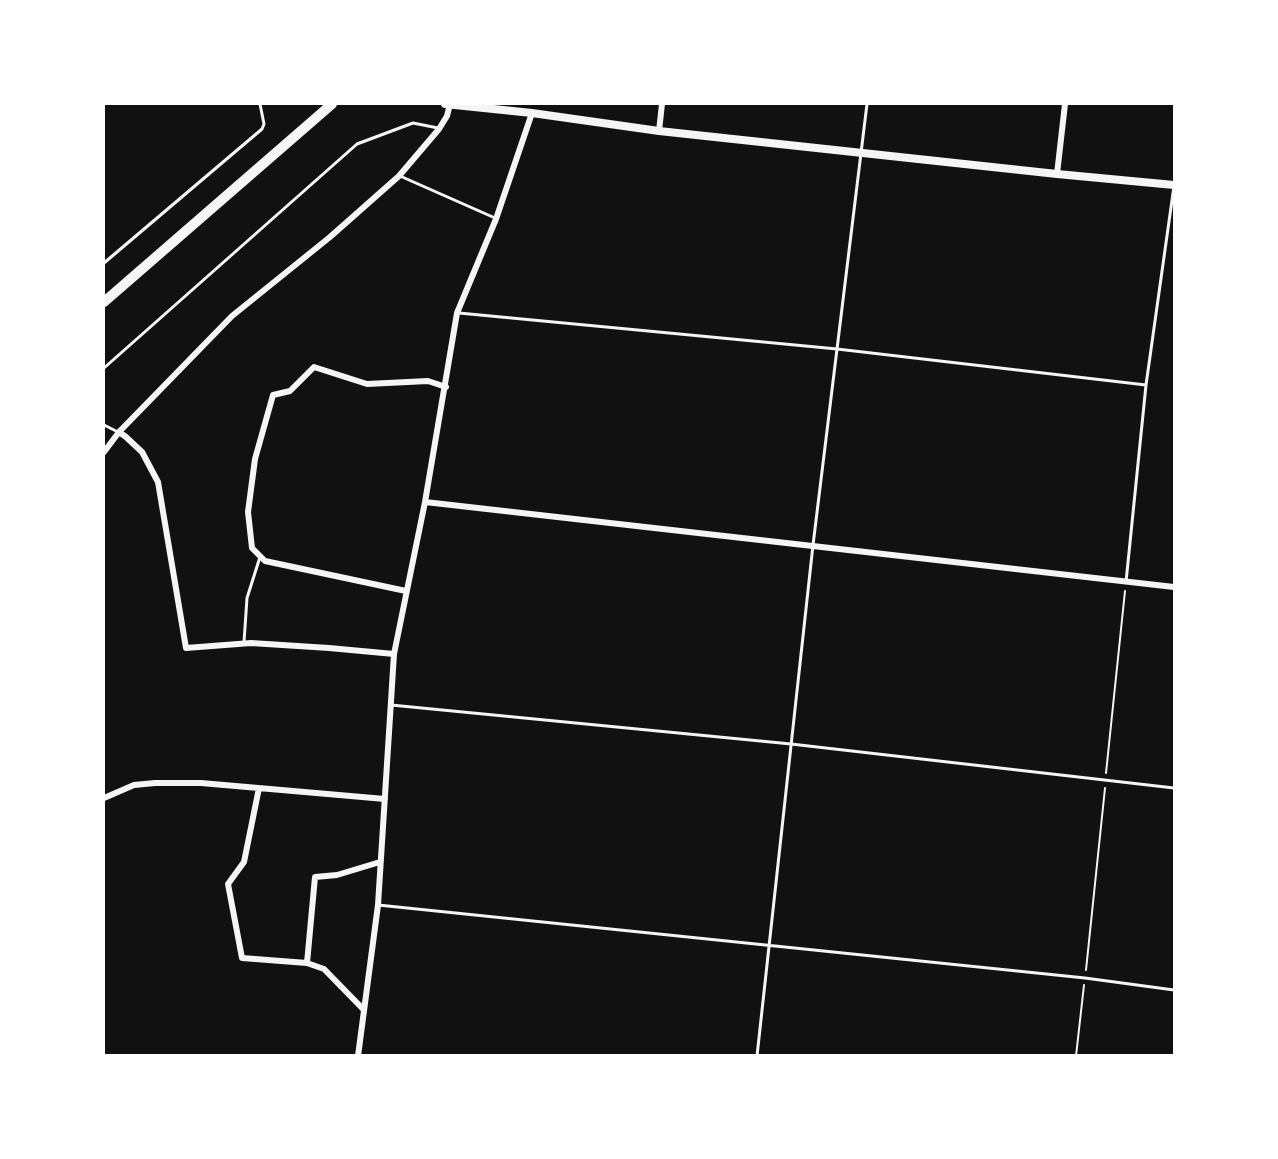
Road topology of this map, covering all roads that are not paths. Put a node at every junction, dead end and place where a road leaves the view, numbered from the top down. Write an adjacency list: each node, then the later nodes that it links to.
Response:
1 (260, 104): 17 (lane)
2 (332, 104): 18 (highway)
3 (445, 104): 4 (street)
4 (450, 104): 8 (street); 10 (street)
5 (662, 104): 11 (street)
6 (867, 104): 12 (lane)
7 (1065, 104): 13 (street)
8 (488, 106): 9 (street)
9 (532, 113): 11 (street); 16 (street)
10 (440, 129): 14 (street); 21 (lane)
11 (659, 130): 12 (street)
12 (861, 152): 13 (street); 20 (lane)
13 (1057, 174): 15 (street)
14 (399, 176): 16 (lane); 25 (street)
15 (1174, 184): 22 (lane)
16 (496, 219): 19 (street)
17 (104, 263)
18 (104, 302)
19 (457, 313): 20 (lane); 23 (street)
20 (837, 349): 22 (lane); 28 (lane)
21 (104, 369)
22 (1146, 385): 30 (lane)
23 (446, 387): 27 (street); 29 (street)
24 (104, 425): 25 (lane)
25 (119, 432): 26 (street); 33 (street)
26 (104, 452)
27 (425, 502): 28 (street); 32 (street)
28 (813, 545): 30 (street); 36 (lane)
29 (260, 556): 32 (street); 33 (lane)
30 (1126, 582): 31 (street)
31 (1174, 587)
32 (406, 591): 34 (street)
33 (244, 644): 34 (street)
34 (394, 654): 35 (street)
35 (391, 705): 36 (lane); 40 (street)
36 (791, 744): 38 (lane); 43 (lane)
37 (259, 788): 39 (street); 40 (street); 44 (street)
38 (1174, 788)
39 (104, 798)
40 (385, 799): 41 (street)
41 (380, 862): 42 (street); 44 (street)
42 (378, 905): 43 (lane); 46 (street)
43 (769, 945): 45 (lane); 48 (lane)
44 (308, 963): 46 (street)
45 (1174, 990)
46 (364, 1010): 47 (street)
47 (358, 1056)
48 (757, 1056)

